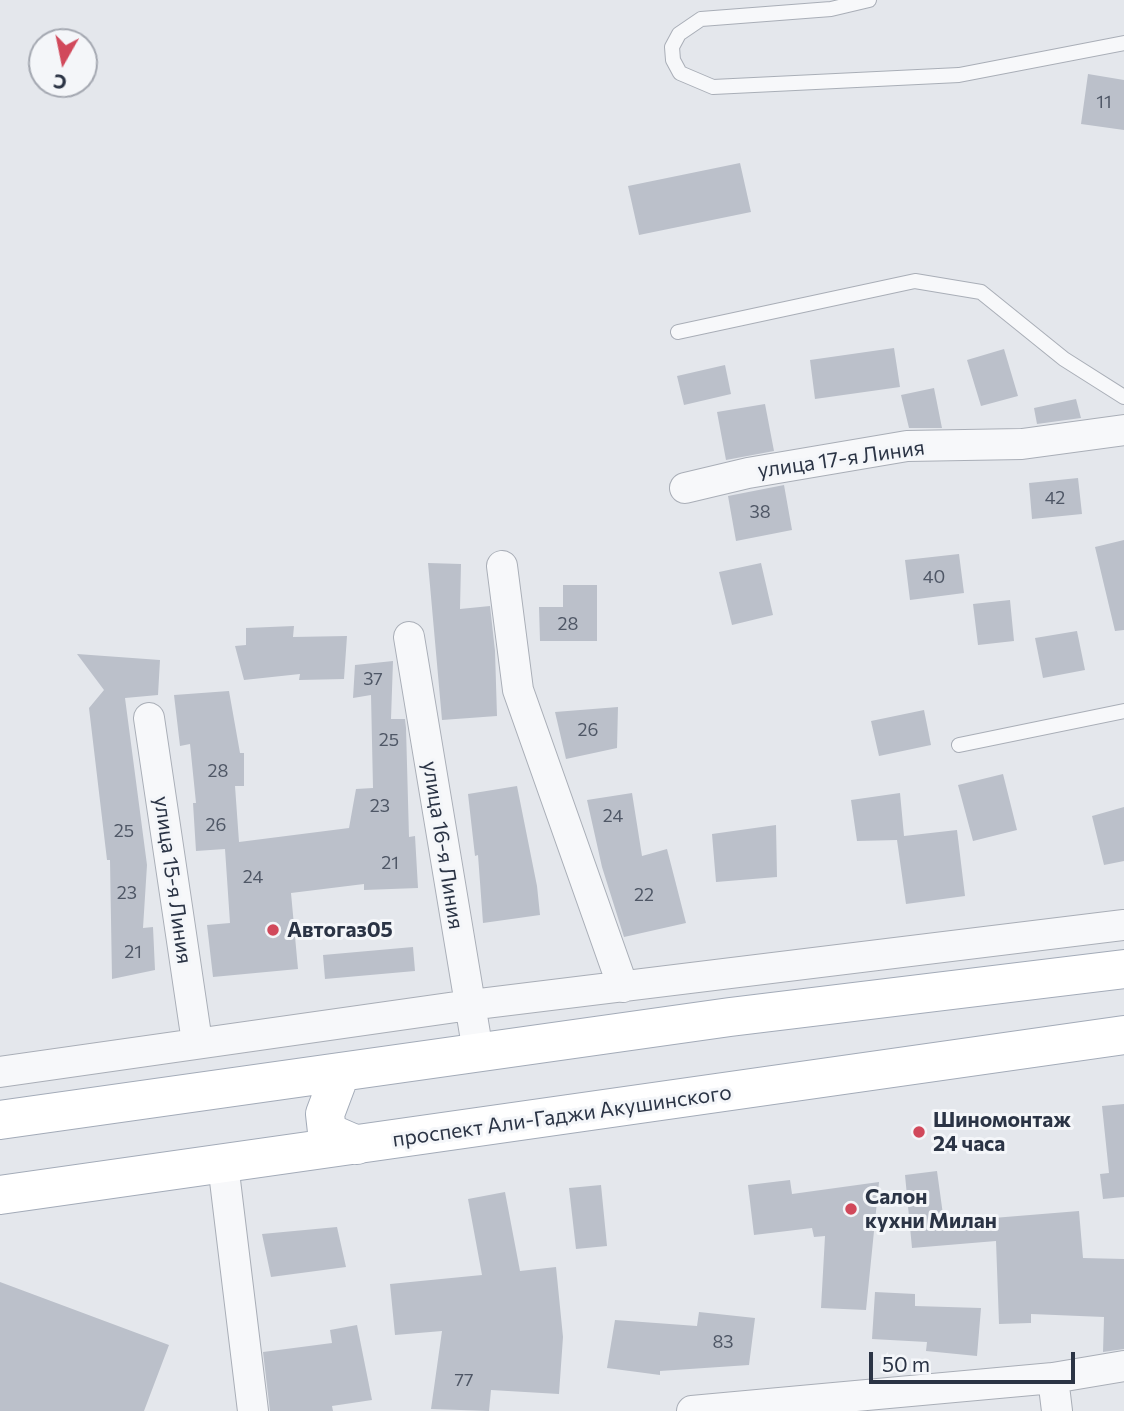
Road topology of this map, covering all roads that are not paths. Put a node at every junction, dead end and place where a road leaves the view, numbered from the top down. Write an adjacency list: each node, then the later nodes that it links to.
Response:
1 (869, 0): 2 (lane)
2 (1124, 43)
3 (678, 331): 4 (lane)
4 (1124, 397)
5 (1124, 430): 6 (street, улица 17-я Линия)
6 (685, 488)
7 (502, 566): 14 (street)
8 (409, 637): 15 (street, улица 16-я Линия)
9 (1124, 711): 11 (lane)
10 (149, 718): 17 (street, улица 15-я Линия)
11 (959, 745)
12 (1124, 925): 14 (street)
13 (1124, 969): 18 (main road)
14 (623, 987): 15 (street)
15 (470, 1005): 17 (street); 18 (street, улица 16-я Линия)
16 (1124, 1035): 22 (main road, проспект Али-Гаджи Акушинского)
17 (197, 1042): 19 (street)
18 (478, 1052): 20 (main road)
19 (0, 1072)
20 (340, 1074): 21 (main road); 22 (main road)
21 (0, 1120)
22 (357, 1145): 23 (main road, проспект Али-Гаджи Акушинского)
23 (223, 1164): 24 (main road, проспект Али-Гаджи Акушинского); 28 (street)
24 (0, 1195)
25 (1124, 1366): 26 (street)
26 (1053, 1378): 27 (street); 30 (street)
27 (796, 1407): 29 (street)
28 (253, 1411)
29 (692, 1411)
30 (1058, 1411)

